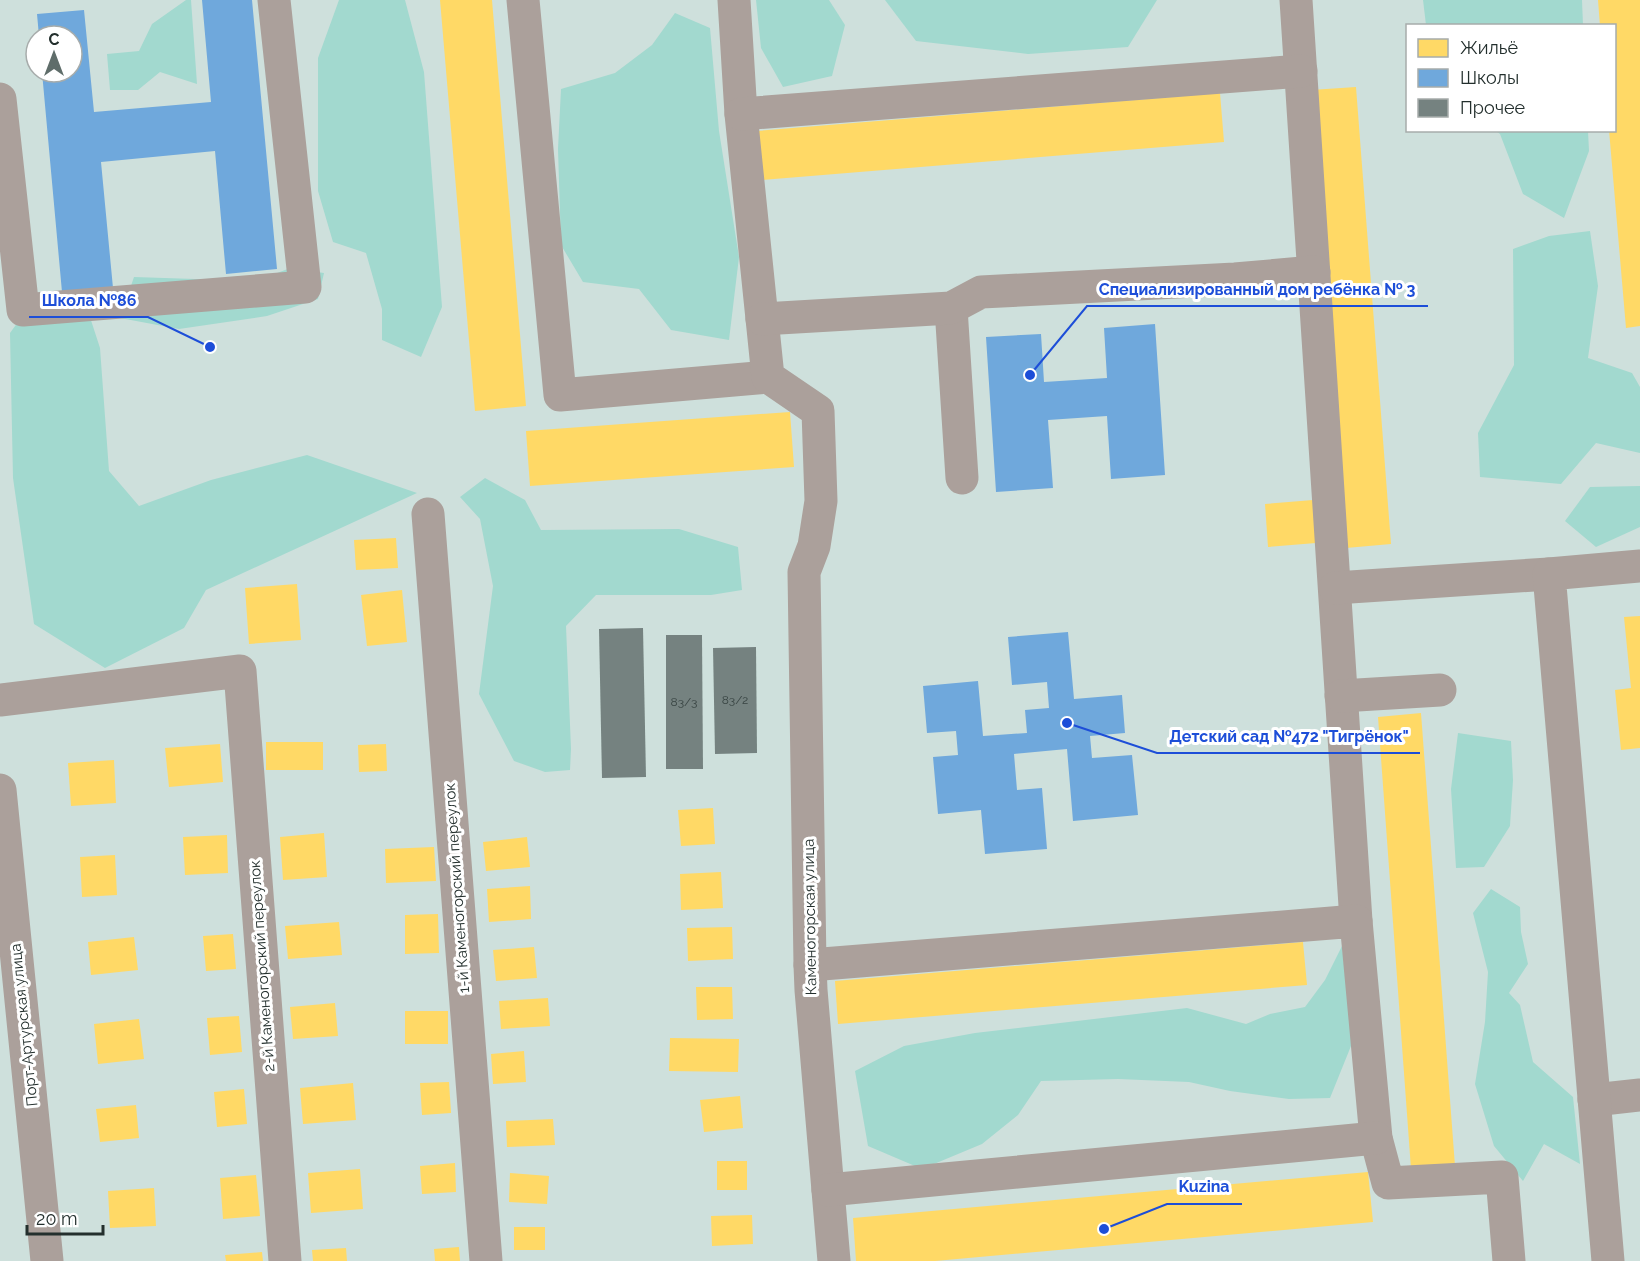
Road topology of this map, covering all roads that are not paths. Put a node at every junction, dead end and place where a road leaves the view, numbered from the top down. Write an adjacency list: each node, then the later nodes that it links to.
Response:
1 (274, 0): 6 (street)
2 (523, 0): 11 (street)
3 (734, 0): 7 (street)
4 (1296, 0): 5 (street)
5 (1301, 71): 7 (street); 8 (street)
6 (0, 99)
7 (741, 114): 10 (street)
8 (1314, 272): 9 (street); 16 (street)
9 (951, 308): 10 (street); 12 (street)
10 (762, 319): 11 (street)
11 (768, 377): 22 (street, Каменогорская улица)
12 (962, 478)
13 (428, 514): 29 (street, 1-й Каменогорский переулок)
14 (1640, 566): 15 (street)
15 (1549, 574): 16 (street); 24 (street)
16 (1335, 588): 18 (street)
17 (1440, 690): 18 (street)
18 (1341, 696): 21 (street)
19 (0, 700): 28 (street, 2-й Каменогорский переулок)
20 (0, 790): 27 (street, Порт-Артурская улица)
21 (1356, 921): 22 (street); 25 (street)
22 (810, 965): 26 (street, Каменогорская улица)
23 (1640, 1095): 24 (street)
24 (1594, 1100): 32 (street)
25 (1376, 1138): 26 (street); 31 (street)
26 (828, 1190): 30 (street, Каменогорская улица)
27 (47, 1261)
28 (285, 1261)
29 (486, 1261)
30 (834, 1261)
31 (1509, 1261)
32 (1608, 1261)

